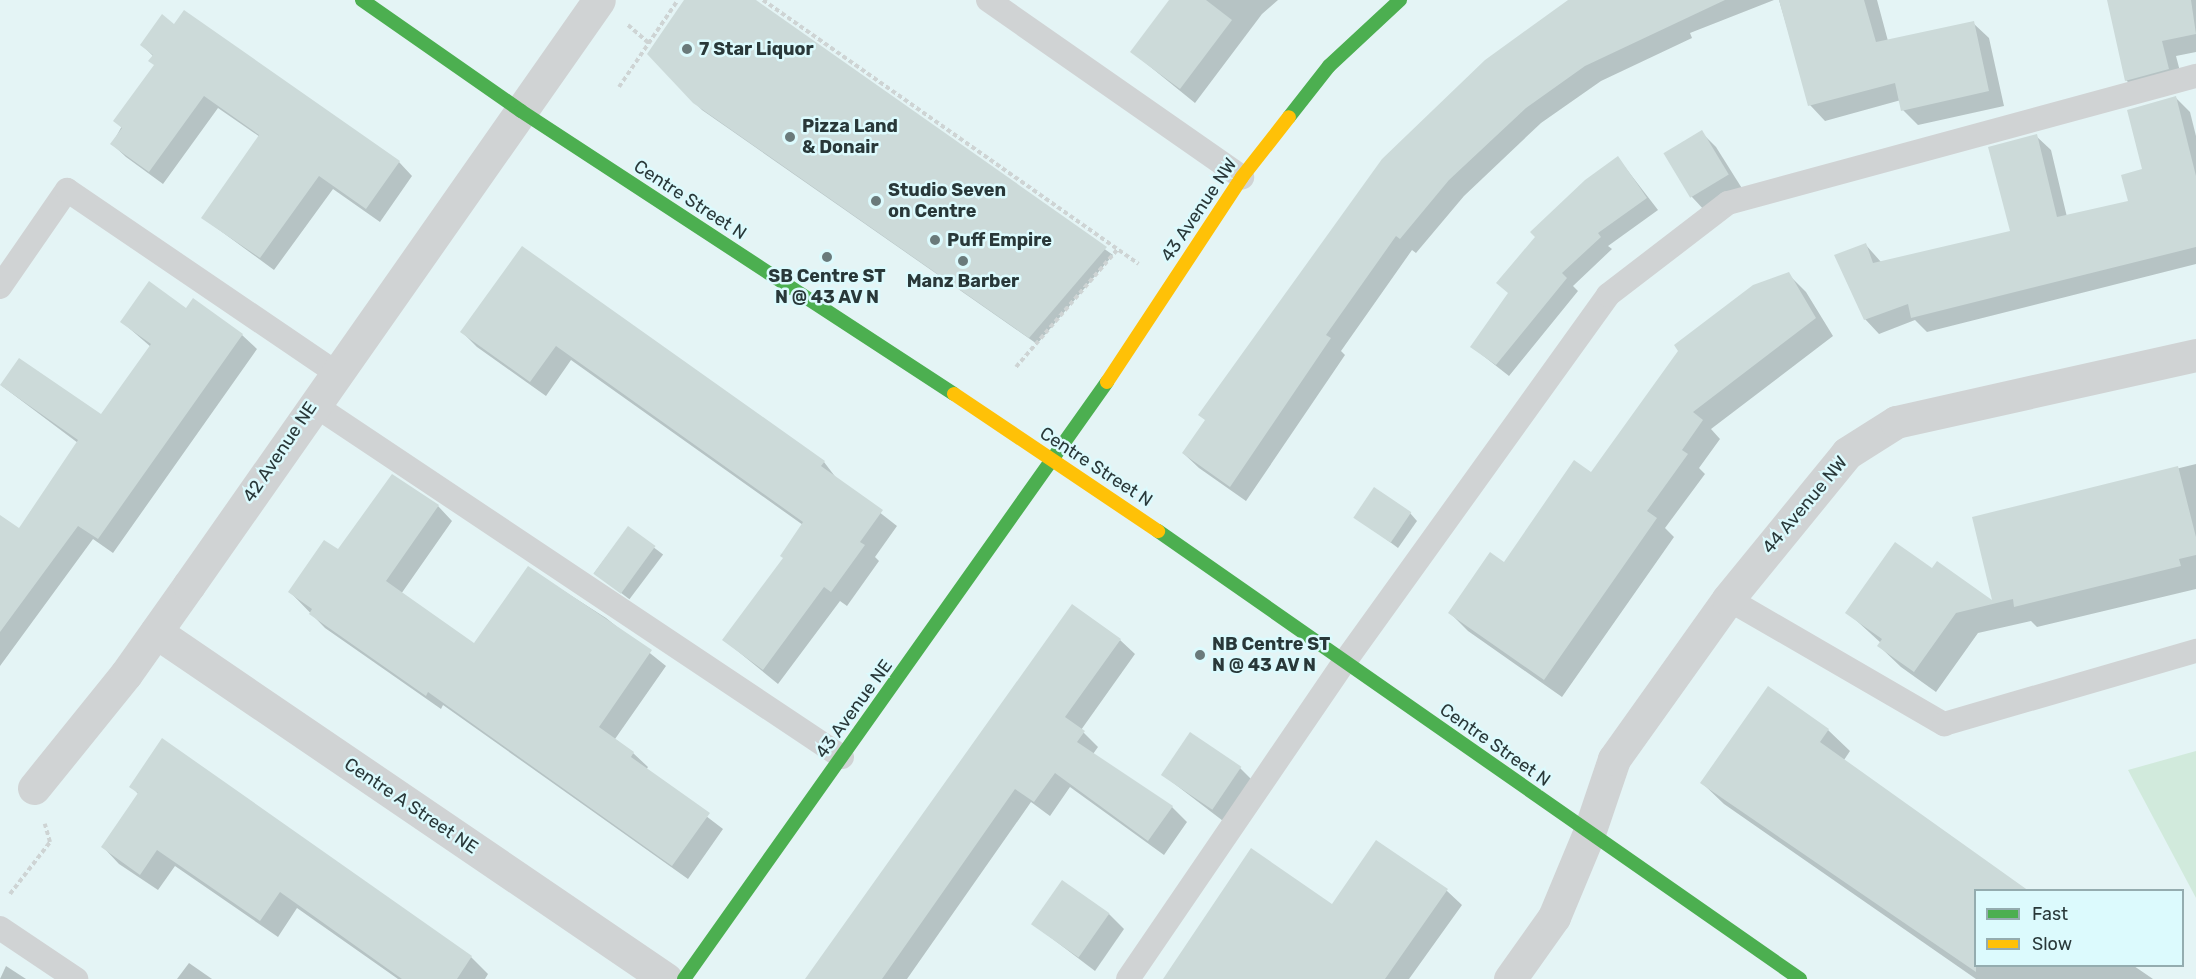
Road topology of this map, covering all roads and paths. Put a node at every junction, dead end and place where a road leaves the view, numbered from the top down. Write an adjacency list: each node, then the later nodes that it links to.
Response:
1 (362, 0): 11 (main road, Centre Street N)
2 (599, 0): 11 (street, 42 Avenue NE)
3 (678, 0): 8 (path)
4 (763, 0): 13 (path)
5 (1400, 0): 12 (main road, 43 Avenue NW)
6 (990, 1): 12 (lane)
7 (626, 23): 8 (path)
8 (649, 43): 10 (path)
9 (2196, 76): 24 (lane)
10 (619, 87)
11 (521, 111): 18 (street, 42 Avenue NE); 20 (main road, Centre Street N)
12 (1242, 177): 20 (main road, 43 Avenue NW)
13 (1118, 249): 14 (path); 17 (path)
14 (1140, 264)
15 (0, 288): 18 (lane)
16 (2196, 355): 21 (street, 44 Avenue NW)
17 (1016, 368)
18 (336, 373): 19 (street, 42 Avenue NE)
19 (313, 404): 22 (street, 42 Avenue NE); 25 (lane)
20 (1054, 461): 24 (main road, Centre Street N); 25 (main road, 43 Avenue NE)
21 (1728, 598): 23 (lane); 27 (street, 44 Avenue NW)
22 (156, 632): 26 (street, 42 Avenue NE); 31 (street, Centre A Street NE)
23 (2196, 651)
24 (1346, 660): 27 (main road, Centre Street N); 33 (lane)
25 (842, 757): 32 (main road, 43 Avenue NE)
26 (34, 788): 28 (path)
27 (1589, 833): 34 (street, 44 Avenue NW); 35 (main road, Centre Street N)
28 (7, 897)
29 (0, 928): 30 (lane)
30 (76, 979)
31 (666, 979)
32 (684, 979)
33 (1128, 979)
34 (1510, 979)
35 (1800, 979)

